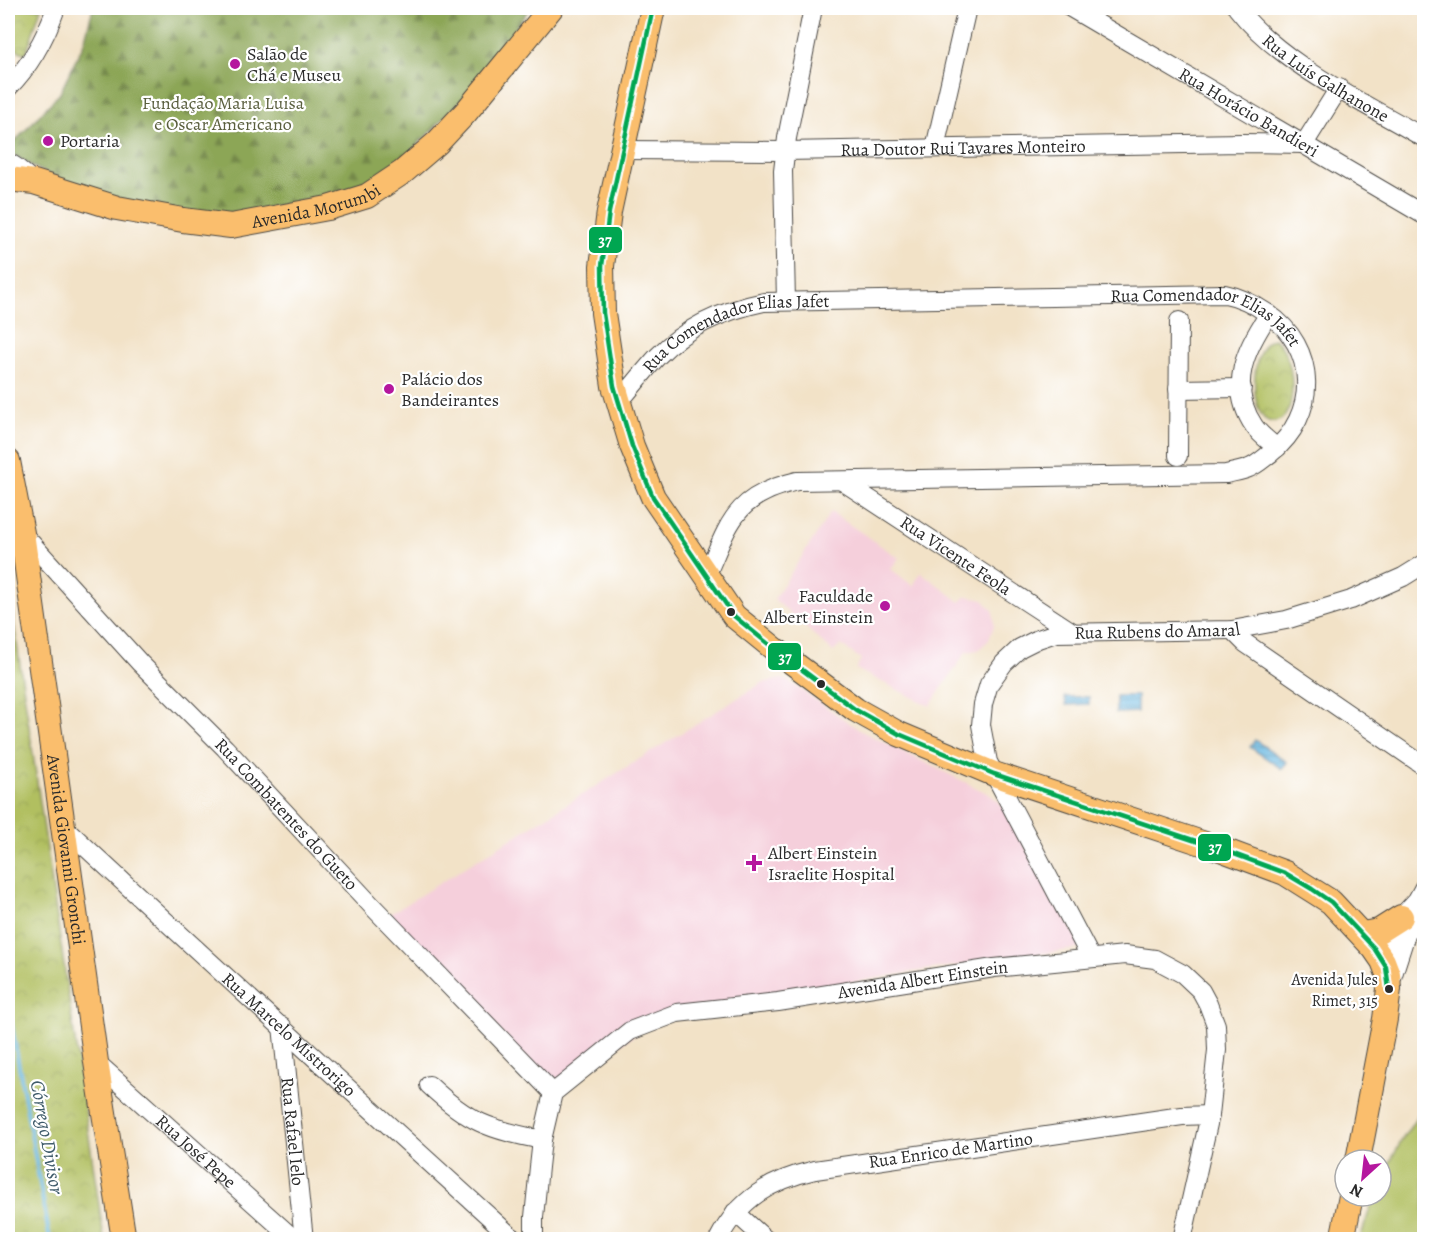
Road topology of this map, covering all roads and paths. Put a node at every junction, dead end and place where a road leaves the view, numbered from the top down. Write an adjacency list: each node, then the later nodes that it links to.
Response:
1 (56, 8): 8 (street)
2 (551, 8): 17 (main road, Avenida Morumbi)
3 (653, 8): 13 (main road)
4 (813, 8): 14 (street)
5 (968, 8): 12 (street)
6 (1071, 8): 11 (street, Rua Horácio Bandieri)
7 (1237, 8): 9 (street, Rua Luís Galhanone)
8 (8, 88)
9 (1339, 88): 10 (street, Rua Luís Galhanone); 11 (street)
10 (1425, 138)
11 (1304, 144): 12 (street, Rua Doutor Rui Tavares Monteiro); 18 (street, Rua Horácio Bandieri)
12 (935, 148): 14 (street, Rua Doutor Rui Tavares Monteiro)
13 (623, 150): 14 (street, Rua Doutor Rui Tavares Monteiro); 24 (main road)
14 (785, 151): 19 (street)
15 (8, 162): 17 (street)
16 (8, 179): 17 (main road, Avenida Morumbi)
17 (34, 182)
18 (1425, 215)
19 (786, 301): 20 (street, Rua Comendador Elias Jafet); 24 (street, Rua Comendador Elias Jafet)
20 (1269, 314): 22 (street); 25 (street, Rua Comendador Elias Jafet)
21 (1179, 321): 23 (street)
22 (1242, 388): 23 (street); 25 (street)
23 (1178, 389): 26 (street)
24 (619, 402): 31 (main road)
25 (1277, 448): 28 (street, Rua Comendador Elias Jafet)
26 (1178, 456)
27 (8, 461): 29 (main road, Avenida Giovanni Gronchi)
28 (842, 481): 31 (street, Rua Comendador Elias Jafet); 33 (street, Rua Vicente Feola)
29 (21, 532): 36 (main road, Avenida Giovanni Gronchi); 46 (street, Rua Combatentes do Gueto)
30 (1425, 564): 32 (street, Rua Rubens do Amaral)
31 (706, 576): 35 (main road)
32 (1232, 630): 33 (street, Rua Rubens do Amaral); 34 (street)
33 (1071, 632): 35 (street, Rua Rubens do Amaral)
34 (1425, 766)
35 (994, 774): 39 (main road); 40 (street, Rua Rubens do Amaral)
36 (64, 827): 43 (street, Rua Marcelo Mistrorigo); 44 (main road, Avenida Giovanni Gronchi)
37 (1421, 893): 38 (street); 42 (street)
38 (1401, 917): 39 (main road); 41 (street)
39 (1362, 934): 41 (main road)
40 (1091, 958): 46 (street, Avenida Albert Einstein); 47 (street, Avenida Albert Einstein)
41 (1383, 961): 42 (main road)
42 (1389, 989): 49 (main road)
43 (282, 1026): 54 (street, Rua Rafael Ielo); 55 (street, Rua Marcelo Mistrorigo)
44 (96, 1062): 52 (main road, Avenida Giovanni Gronchi); 53 (street, Rua José Pepe)
45 (429, 1085): 48 (street)
46 (553, 1093): 48 (street)
47 (1210, 1115): 51 (street, Rua Enrico de Martino); 59 (street, Avenida Albert Einstein)
48 (542, 1140): 56 (street)
49 (1360, 1148)
50 (1348, 1208): 60 (main road)
51 (735, 1212): 57 (street, Rua Enrico de Martino); 58 (street)
52 (124, 1239)
53 (295, 1239)
54 (304, 1239)
55 (515, 1239)
56 (534, 1239)
57 (718, 1239)
58 (765, 1239)
59 (1182, 1239)
60 (1342, 1239)

